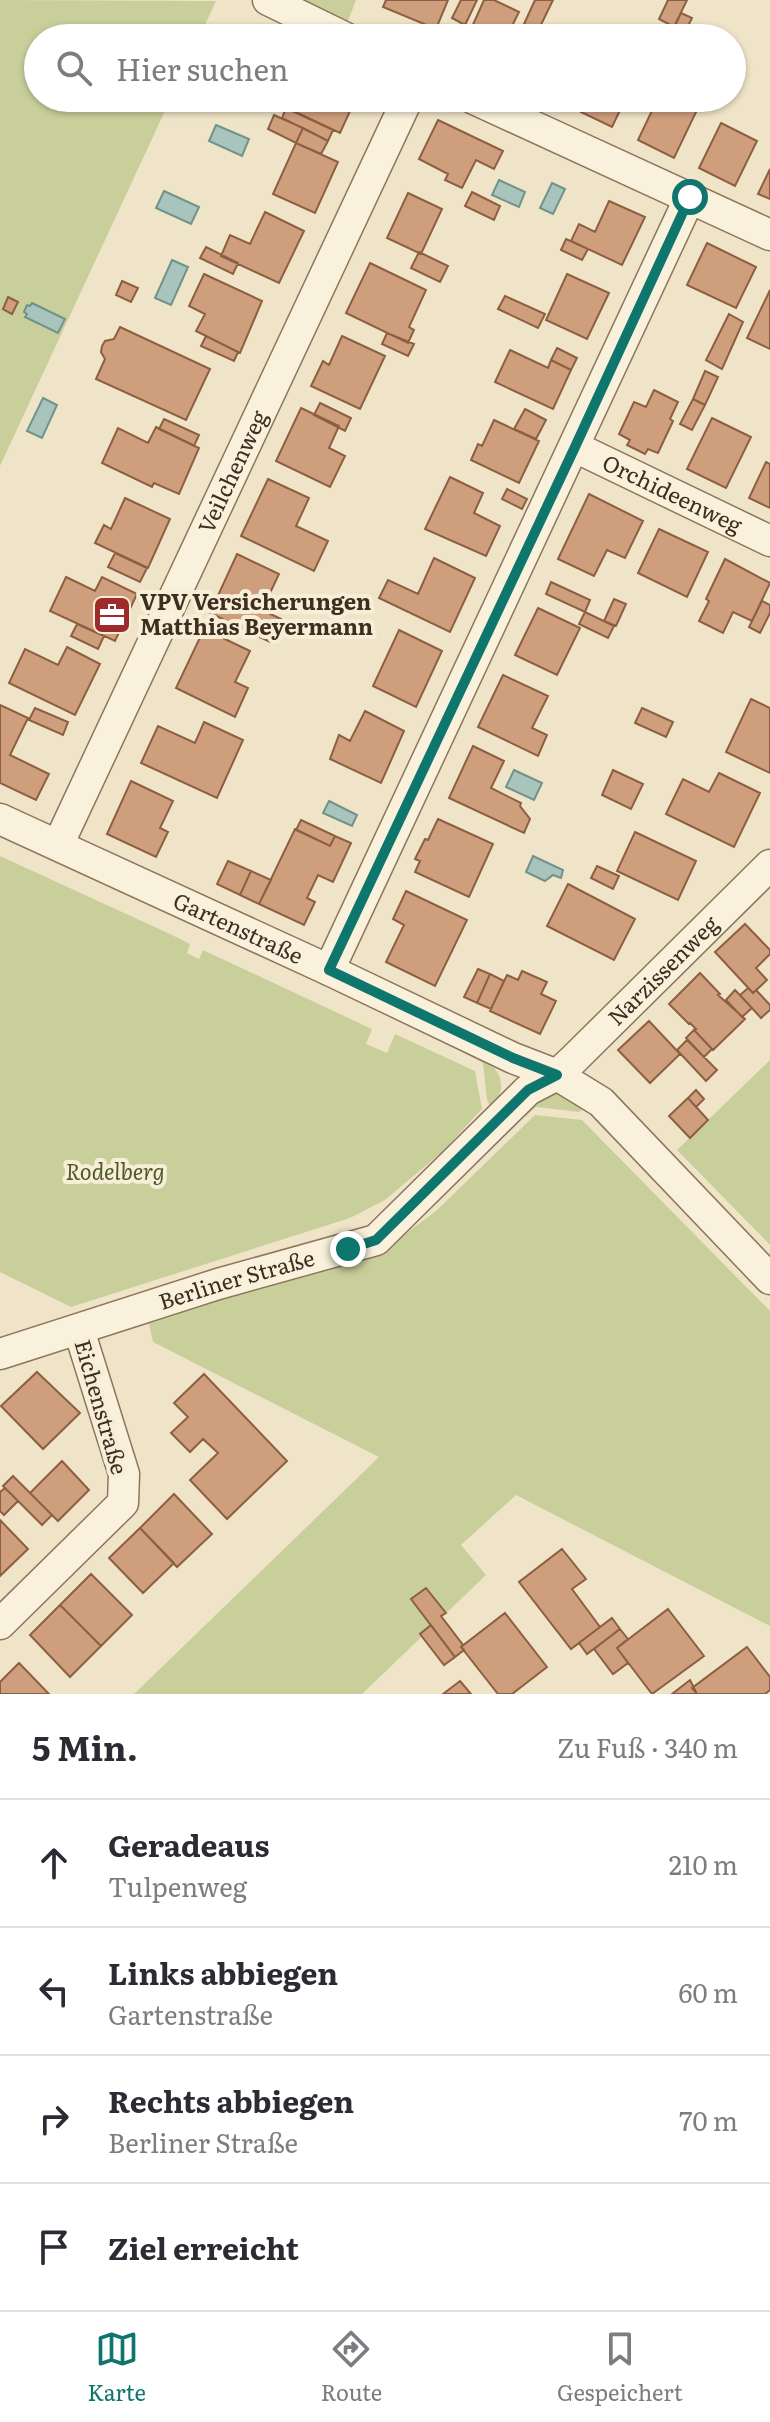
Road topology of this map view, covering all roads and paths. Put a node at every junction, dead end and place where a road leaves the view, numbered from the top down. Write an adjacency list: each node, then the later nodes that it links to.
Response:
1 (268, 0): 2 (street)
2 (317, 24)
3 (401, 112): 10 (street, Veilchenweg)
4 (503, 112): 5 (street)
5 (690, 197): 6 (street); 7 (street)
6 (770, 235)
7 (575, 447): 8 (street, Orchideenweg); 12 (street)
8 (770, 541)
9 (0, 819): 10 (street, Gartenstraße)
10 (58, 845): 12 (street, Gartenstraße)
11 (770, 865): 13 (street, Narzissenweg)
12 (329, 970): 13 (street, Gartenstraße)
13 (557, 1075): 14 (street, Gartenstraße); 15 (street, Berliner Straße)
14 (770, 1279)
15 (79, 1330): 16 (street, Berliner Straße); 17 (street, Eichenstraße)
16 (0, 1354)
17 (0, 1624)

